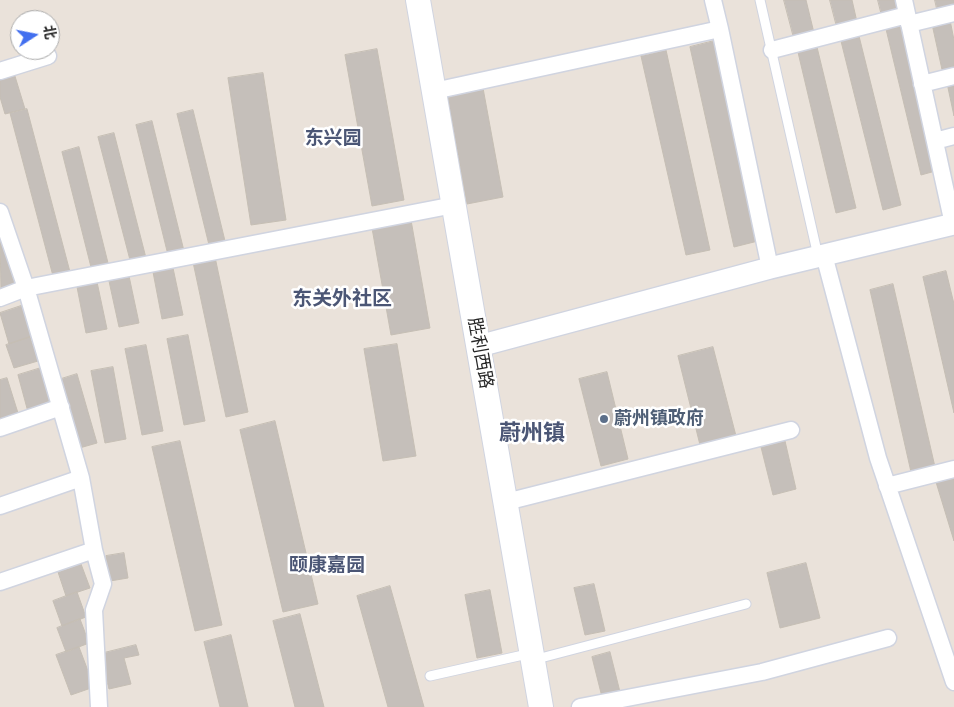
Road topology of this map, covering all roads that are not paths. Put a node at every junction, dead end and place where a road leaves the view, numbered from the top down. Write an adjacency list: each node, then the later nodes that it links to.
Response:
1 (418, 0): 12 (main road, 胜利西路)
2 (713, 0): 6 (street)
3 (760, 0): 7 (lane)
4 (954, 12): 5 (street)
5 (907, 13): 7 (street); 11 (street)
6 (720, 29): 12 (street); 19 (street)
7 (772, 50): 18 (lane)
8 (35, 60): 9 (street)
9 (0, 71)
10 (954, 76): 11 (street)
11 (922, 84): 14 (street)
12 (434, 91): 15 (main road, 胜利西路)
13 (954, 136): 14 (street)
14 (935, 141): 17 (street)
15 (454, 205): 20 (street); 22 (main road, 胜利西路)
16 (0, 212): 20 (street)
17 (954, 224): 18 (street)
18 (821, 256): 19 (street); 28 (street)
19 (770, 268): 22 (street)
20 (26, 288): 21 (street); 23 (street)
21 (0, 298)
22 (479, 346): 29 (main road, 胜利西路)
23 (61, 407): 24 (street); 27 (street)
24 (0, 428)
25 (791, 430): 29 (street)
26 (954, 470): 28 (street)
27 (81, 478): 30 (street); 31 (street)
28 (887, 486): 37 (street)
29 (506, 502): 35 (main road, 胜利西路)
30 (0, 506)
31 (94, 550): 32 (street); 38 (street)
32 (0, 582)
33 (746, 604): 35 (lane)
34 (888, 638): 40 (street)
35 (532, 656): 36 (lane); 39 (main road, 胜利西路)
36 (430, 676)
37 (954, 682)
38 (99, 707)
39 (541, 707)
40 (580, 707)

